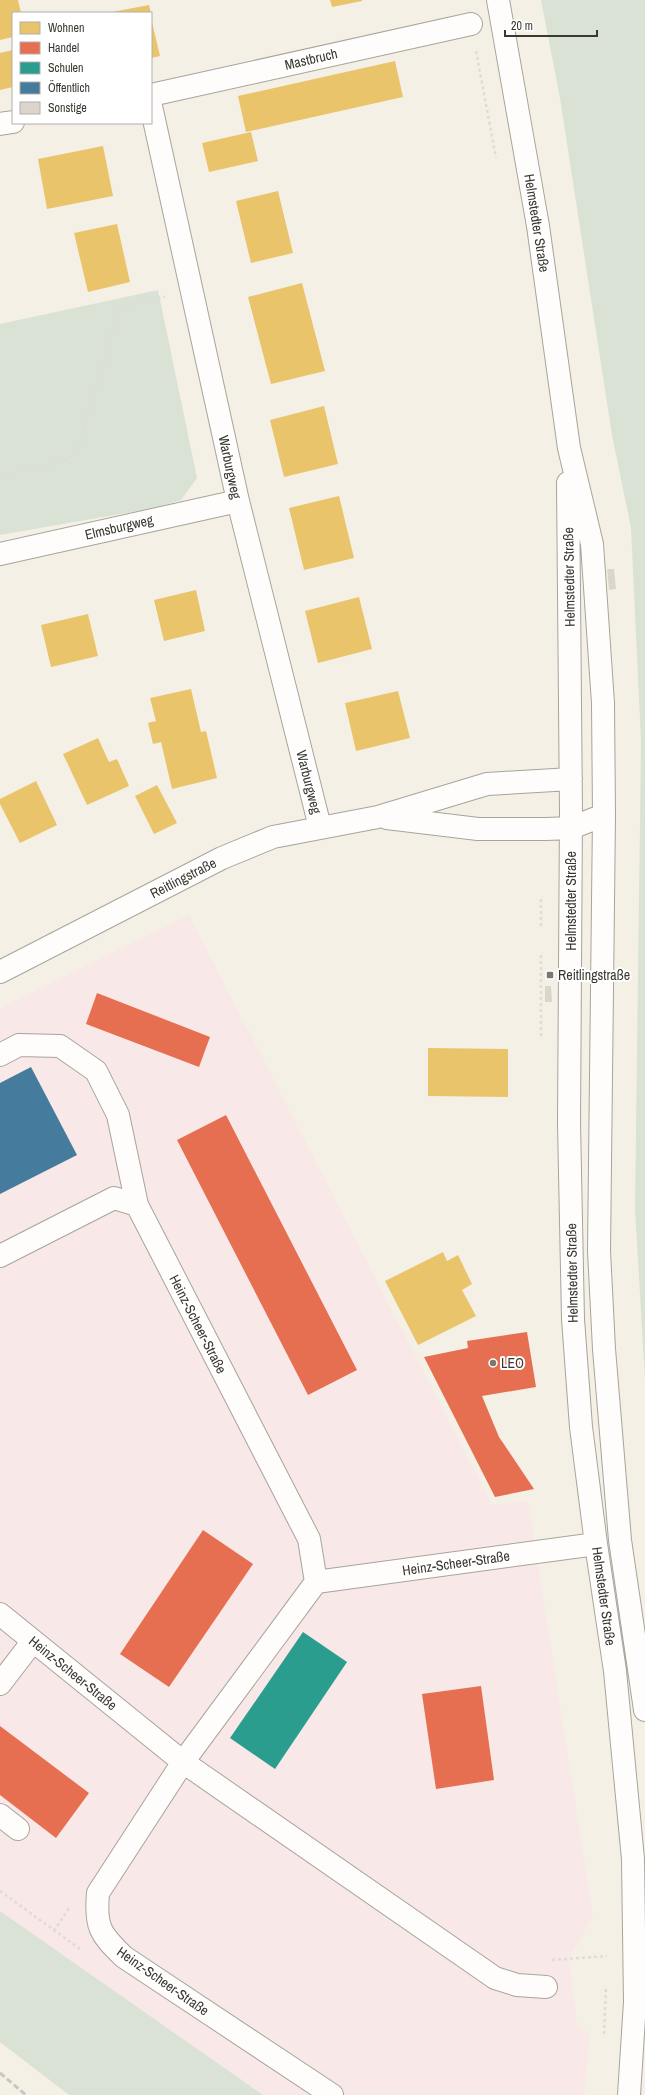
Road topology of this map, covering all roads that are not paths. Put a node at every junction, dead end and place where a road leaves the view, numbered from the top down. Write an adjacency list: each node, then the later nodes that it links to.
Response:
1 (498, 0): 7 (street, Helmstedter Straße)
2 (471, 24): 3 (street, Mastbruch)
3 (152, 95)
4 (152, 111): 8 (street, Warburgweg)
5 (12, 122): 6 (street)
6 (0, 124)
7 (569, 448): 10 (street, Helmstedter Straße); 11 (street, Helmstedter Straße)
8 (238, 501): 9 (street, Elmsburgweg); 13 (street, Warburgweg)
9 (0, 554)
10 (571, 779): 11 (street); 12 (street, Reitlingstraße); 14 (street, Helmstedter Straße)
11 (604, 814): 14 (street, Reitlingstraße); 24 (street, Helmstedter Straße)
12 (378, 817): 13 (street, Reitlingstraße); 14 (street, Reitlingstraße)
13 (320, 826): 15 (street, Reitlingstraße)
14 (571, 828): 19 (street, Helmstedter Straße)
15 (0, 972)
16 (0, 1054): 17 (street, Heinz-Scheer-Straße)
17 (137, 1205): 18 (street); 20 (street, Heinz-Scheer-Straße)
18 (0, 1256)
19 (596, 1544): 20 (street, Heinz-Scheer-Straße); 30 (street, Helmstedter Straße)
20 (316, 1582): 25 (street, Heinz-Scheer-Straße)
21 (0, 1614): 22 (street, Heinz-Scheer-Straße)
22 (33, 1641): 23 (street); 25 (street, Heinz-Scheer-Straße)
23 (0, 1684)
24 (645, 1710)
25 (183, 1762): 28 (street); 29 (street, Heinz-Scheer-Straße)
26 (0, 1815): 27 (street)
27 (18, 1829)
28 (546, 1987)
29 (332, 2095)
30 (629, 2095)

